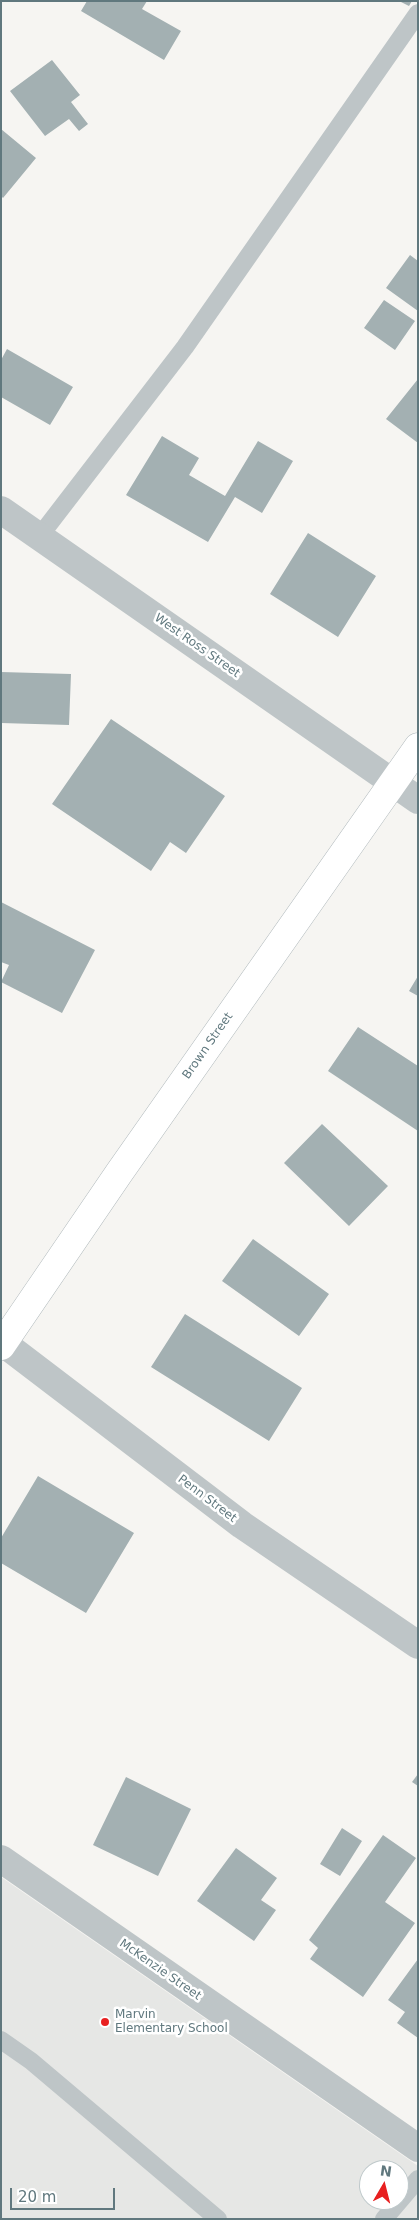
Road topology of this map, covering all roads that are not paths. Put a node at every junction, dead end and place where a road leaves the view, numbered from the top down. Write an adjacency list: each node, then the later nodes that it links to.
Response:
1 (418, 13): 3 (lane)
2 (1, 510): 3 (street, West Ross Street)
3 (39, 537): 5 (street, West Ross Street)
4 (418, 747): 5 (main road, Brown Street)
5 (393, 782): 6 (street, West Ross Street); 7 (main road, Brown Street)
6 (418, 800)
7 (2, 1345): 8 (street, Penn Street)
8 (418, 1645)
9 (1, 1859): 11 (street, McKenzie Street)
10 (1, 2040): 13 (lane)
11 (418, 2148)
12 (418, 2178): 14 (lane)
13 (218, 2219)
14 (384, 2219)

